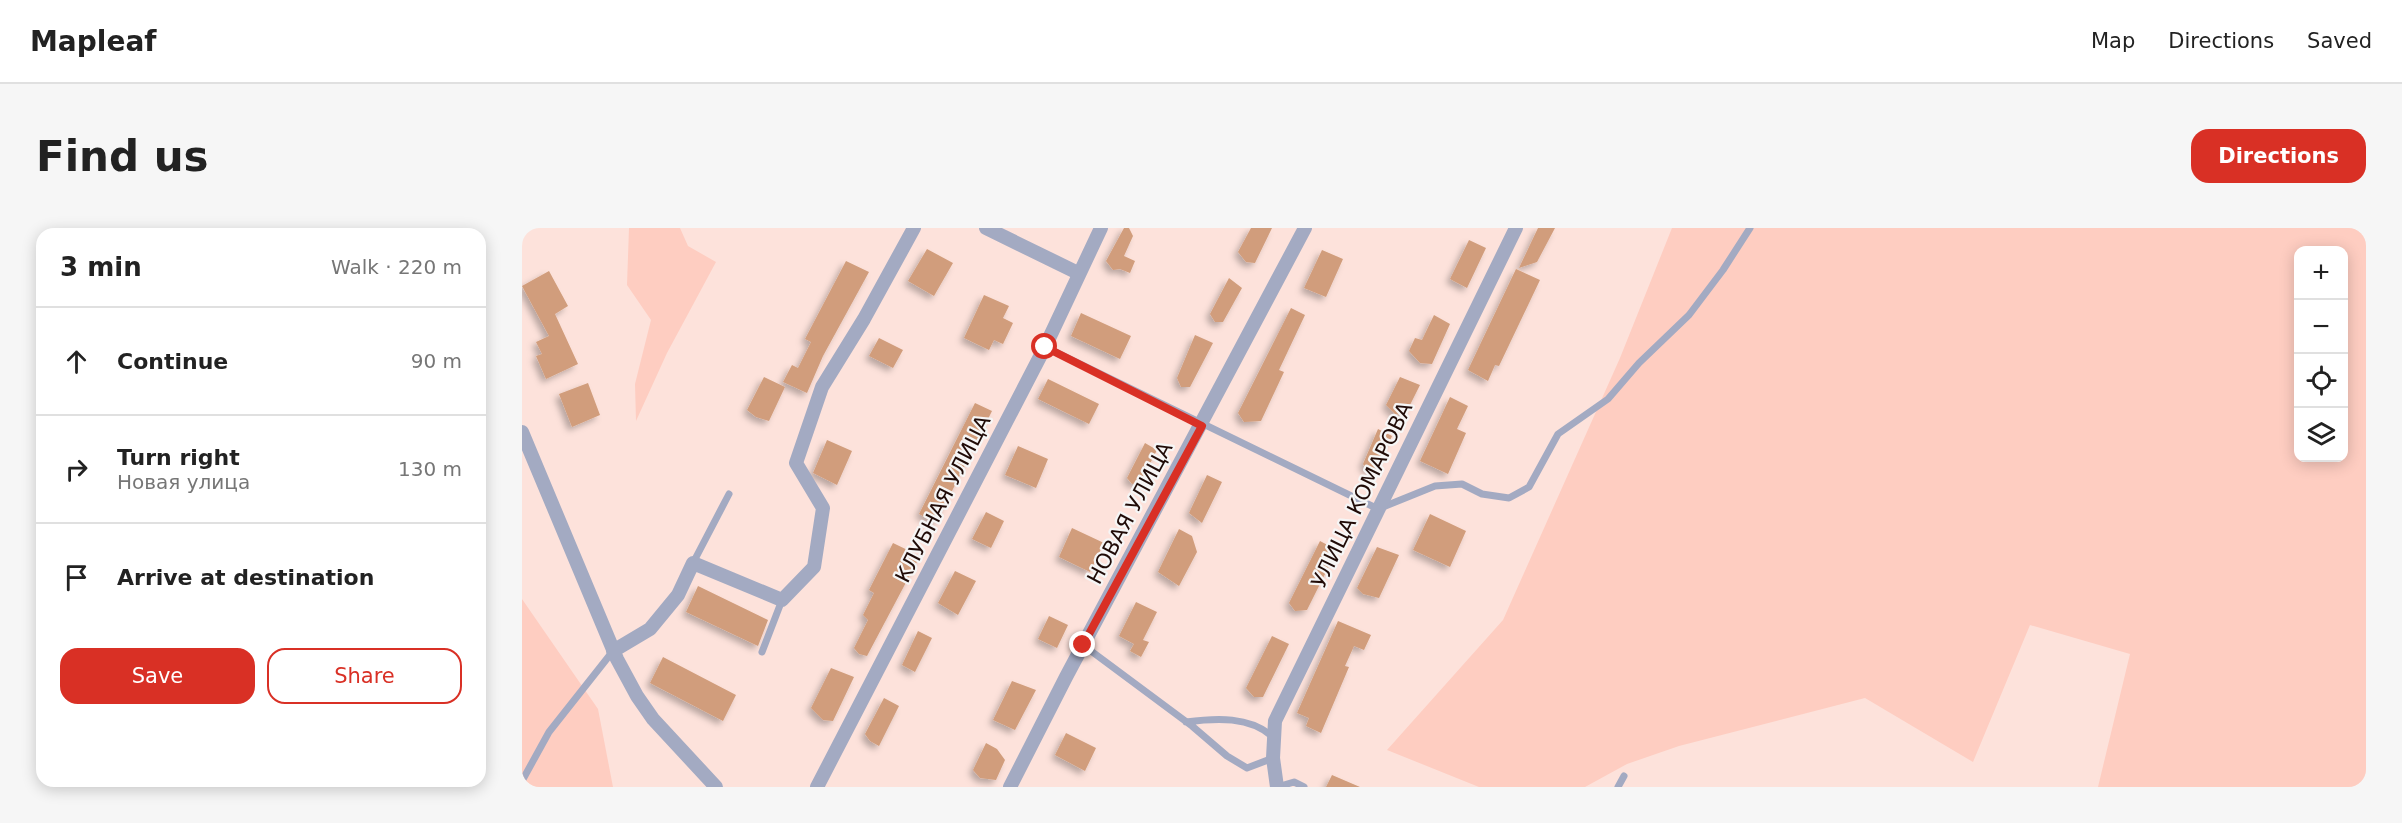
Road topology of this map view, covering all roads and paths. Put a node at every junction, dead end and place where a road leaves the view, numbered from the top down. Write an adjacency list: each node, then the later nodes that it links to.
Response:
1 (914, 228): 14 (street)
2 (986, 228): 7 (street)
3 (1101, 228): 7 (street, КЛУБНАЯ УЛИЦА)
4 (1305, 228): 9 (street, НОВАЯ УЛИЦА)
5 (1516, 228): 12 (street, УЛИЦА КОМАРОВА)
6 (1750, 228): 12 (lane)
7 (1078, 273): 8 (street, КЛУБНАЯ УЛИЦА)
8 (1045, 347): 9 (lane); 24 (street, КЛУБНАЯ УЛИЦА)
9 (1202, 426): 12 (lane); 15 (street, НОВАЯ УЛИЦА)
10 (522, 432): 16 (street)
11 (729, 494): 13 (lane)
12 (1378, 509): 19 (street, УЛИЦА КОМАРОВА)
13 (693, 563): 14 (street); 16 (street)
14 (782, 600): 17 (lane)
15 (1083, 645): 18 (lane); 25 (street, НОВАЯ УЛИЦА)
16 (614, 651): 22 (lane); 23 (street)
17 (762, 652)
18 (1186, 722): 19 (lane); 20 (lane)
19 (1273, 737): 20 (street, УЛИЦА КОМАРОВА)
20 (1273, 758): 26 (street, УЛИЦА КОМАРОВА)
21 (1624, 776): 28 (lane)
22 (522, 781)
23 (716, 787)
24 (817, 787)
25 (1010, 787)
26 (1277, 787): 27 (lane)
27 (1304, 787)
28 (1618, 787)

